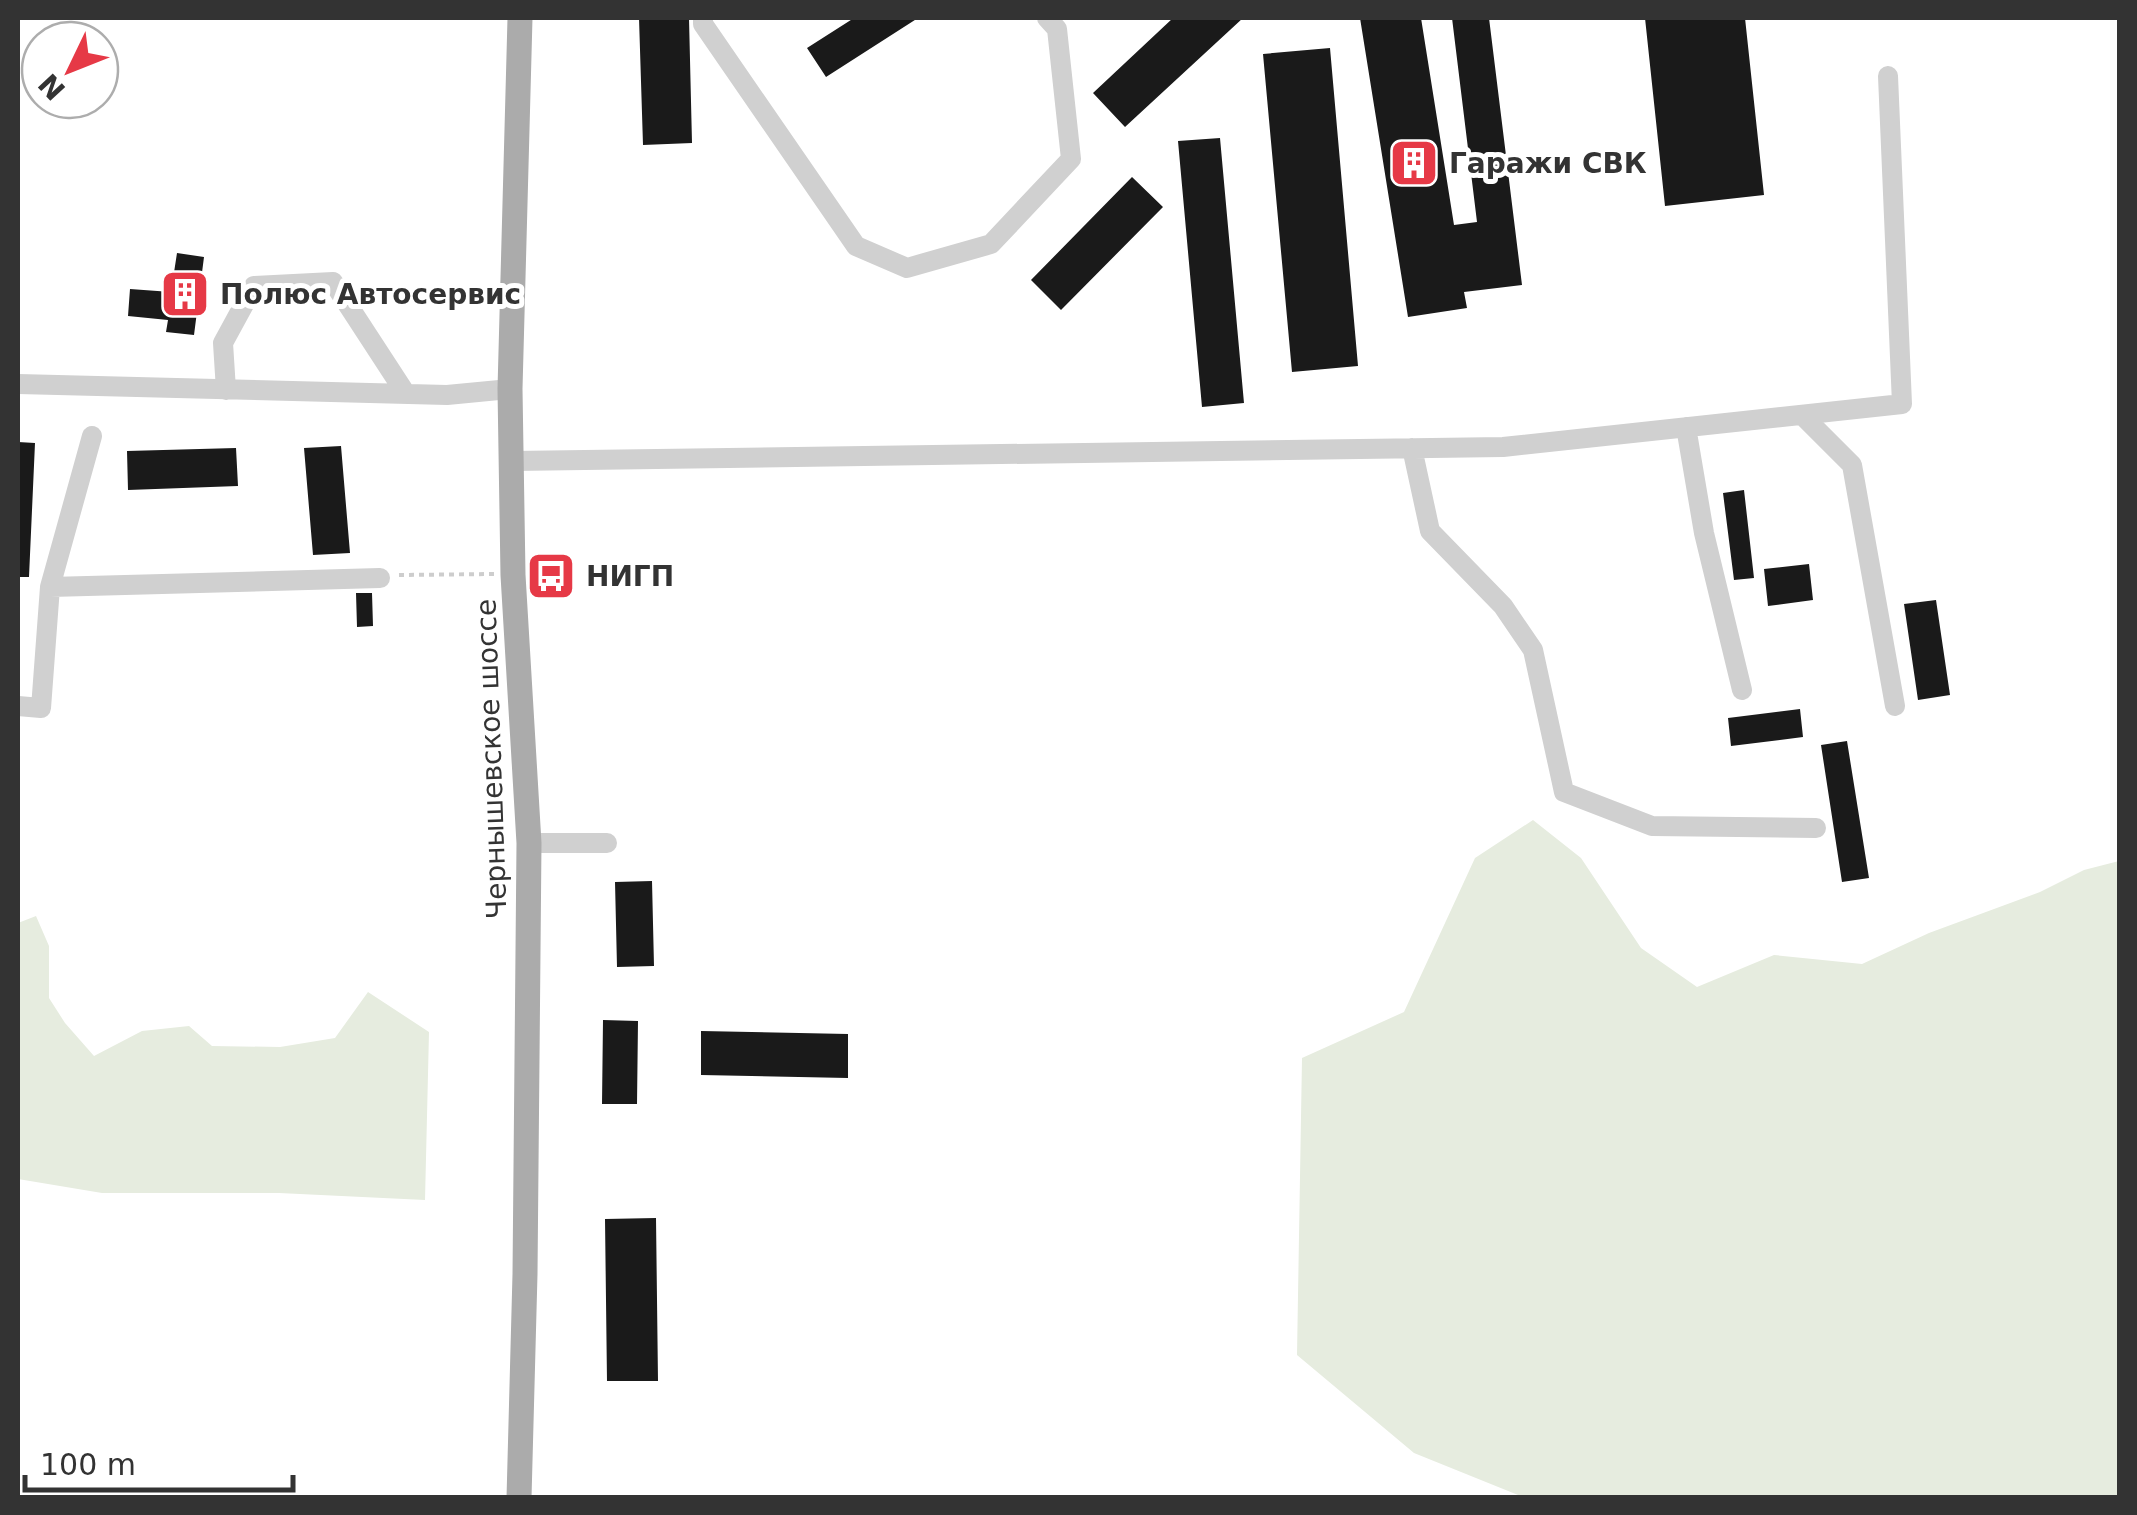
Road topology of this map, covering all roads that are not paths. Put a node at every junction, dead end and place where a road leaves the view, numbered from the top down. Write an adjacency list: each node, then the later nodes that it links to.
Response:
1 (520, 18): 6 (main road, Чернышевское шоссе)
2 (703, 18): 3 (street)
3 (1047, 18)
4 (1888, 76): 9 (street)
5 (18, 384): 7 (street)
6 (510, 389): 8 (street); 13 (main road, Чернышевское шоссе)
7 (226, 390): 8 (street); 8 (street)
8 (406, 394)
9 (1802, 415): 10 (street); 18 (street)
10 (1686, 427): 12 (street); 16 (street)
11 (92, 436): 15 (street)
12 (1412, 448): 13 (street); 19 (street)
13 (513, 462): 20 (main road, Чернышевское шоссе)
14 (380, 578): 15 (street)
15 (50, 587): 17 (street)
16 (1742, 690)
17 (18, 706)
18 (1895, 706)
19 (1816, 828)
20 (529, 843): 21 (street); 22 (main road, Чернышевское шоссе)
21 (607, 843)
22 (518, 1498)

